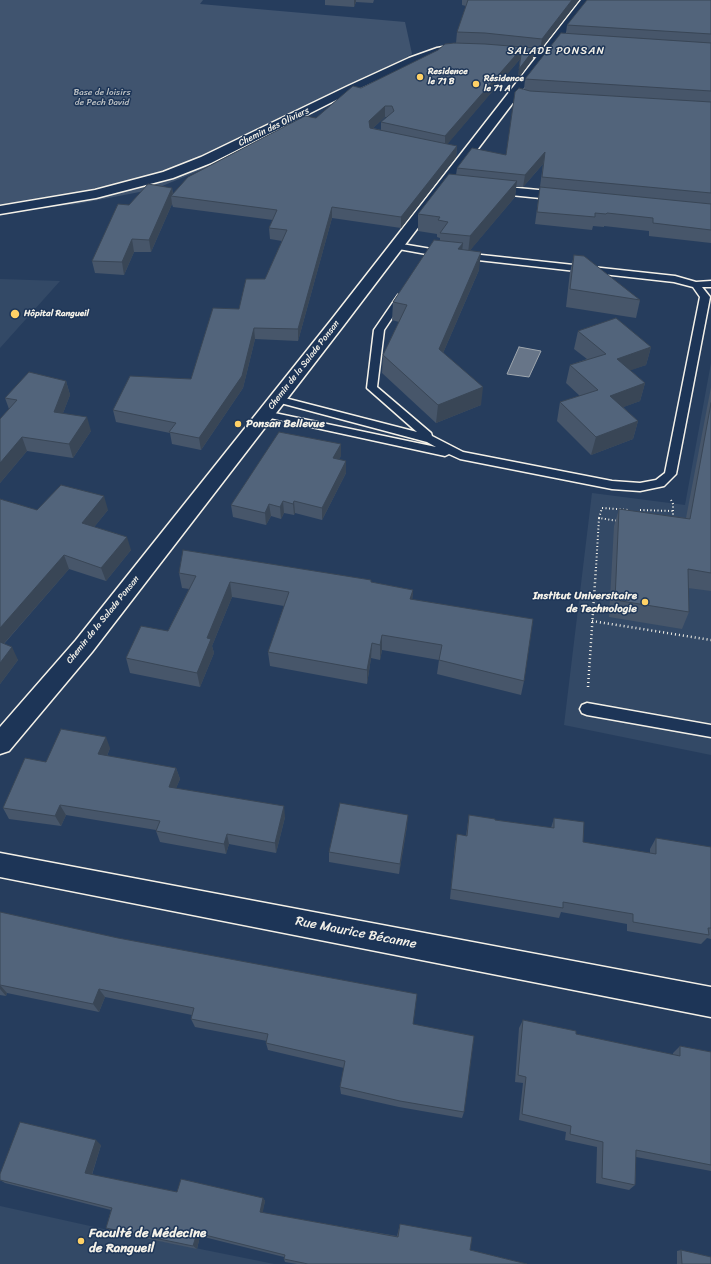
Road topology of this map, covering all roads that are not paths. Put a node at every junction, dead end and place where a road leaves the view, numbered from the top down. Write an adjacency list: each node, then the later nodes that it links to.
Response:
1 (586, 0): 2 (street, Chemin de la Salade Ponsan)
2 (544, 55): 3 (street, Chemin de la Salade Ponsan); 5 (street, Chemin des Oliviers)
3 (458, 187): 4 (street); 6 (street, Chemin de la Salade Ponsan)
4 (586, 199)
5 (0, 210)
6 (396, 246): 8 (lane); 10 (street, Chemin de la Salade Ponsan)
7 (711, 284): 8 (lane)
8 (696, 285): 13 (lane)
9 (405, 291): 12 (lane)
10 (278, 399): 11 (street, Chemin de la Salade Ponsan); 12 (lane)
11 (265, 414): 13 (lane); 16 (street, Chemin de la Salade Ponsan)
12 (431, 439): 13 (lane)
13 (460, 455)
14 (587, 709): 15 (lane)
15 (711, 731)
16 (0, 744)
17 (0, 865): 18 (street, Rue Maurice Bécanne)
18 (711, 1002)

